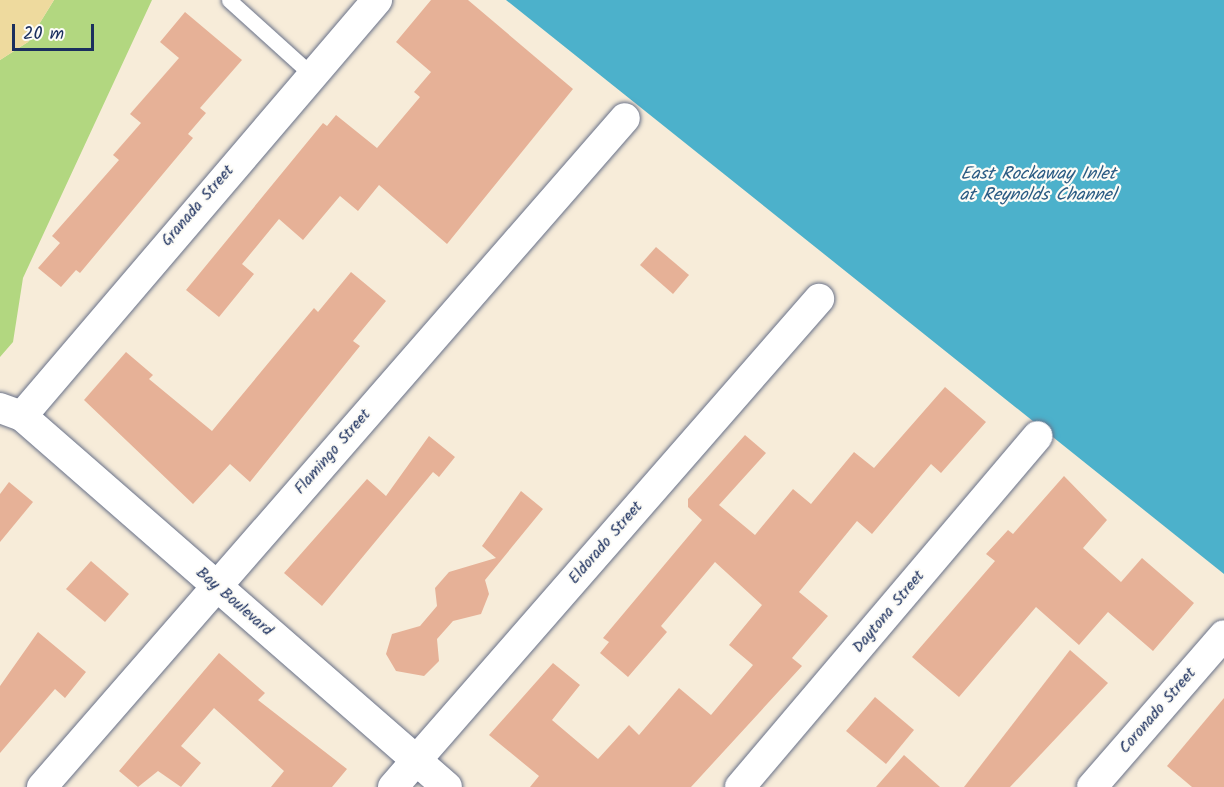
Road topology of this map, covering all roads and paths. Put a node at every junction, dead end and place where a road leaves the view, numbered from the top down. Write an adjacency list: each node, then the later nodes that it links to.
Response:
1 (229, 0): 3 (lane)
2 (377, 0): 3 (street, Granada Street)
3 (312, 75): 6 (street, Granada Street)
4 (625, 118): 8 (street, Flamingo Street)
5 (819, 299): 10 (street, Eldorado Street)
6 (11, 412): 8 (street, Bay Boulevard)
7 (1038, 436): 14 (street, Daytona Street)
8 (216, 587): 10 (street, Bay Boulevard); 11 (street, Flamingo Street)
9 (1224, 635): 15 (street, Coronado Street)
10 (416, 761): 12 (street, Eldorado Street); 13 (street, Bay Boulevard)
11 (42, 787)
12 (393, 787)
13 (447, 787)
14 (740, 787)
15 (1092, 787)

